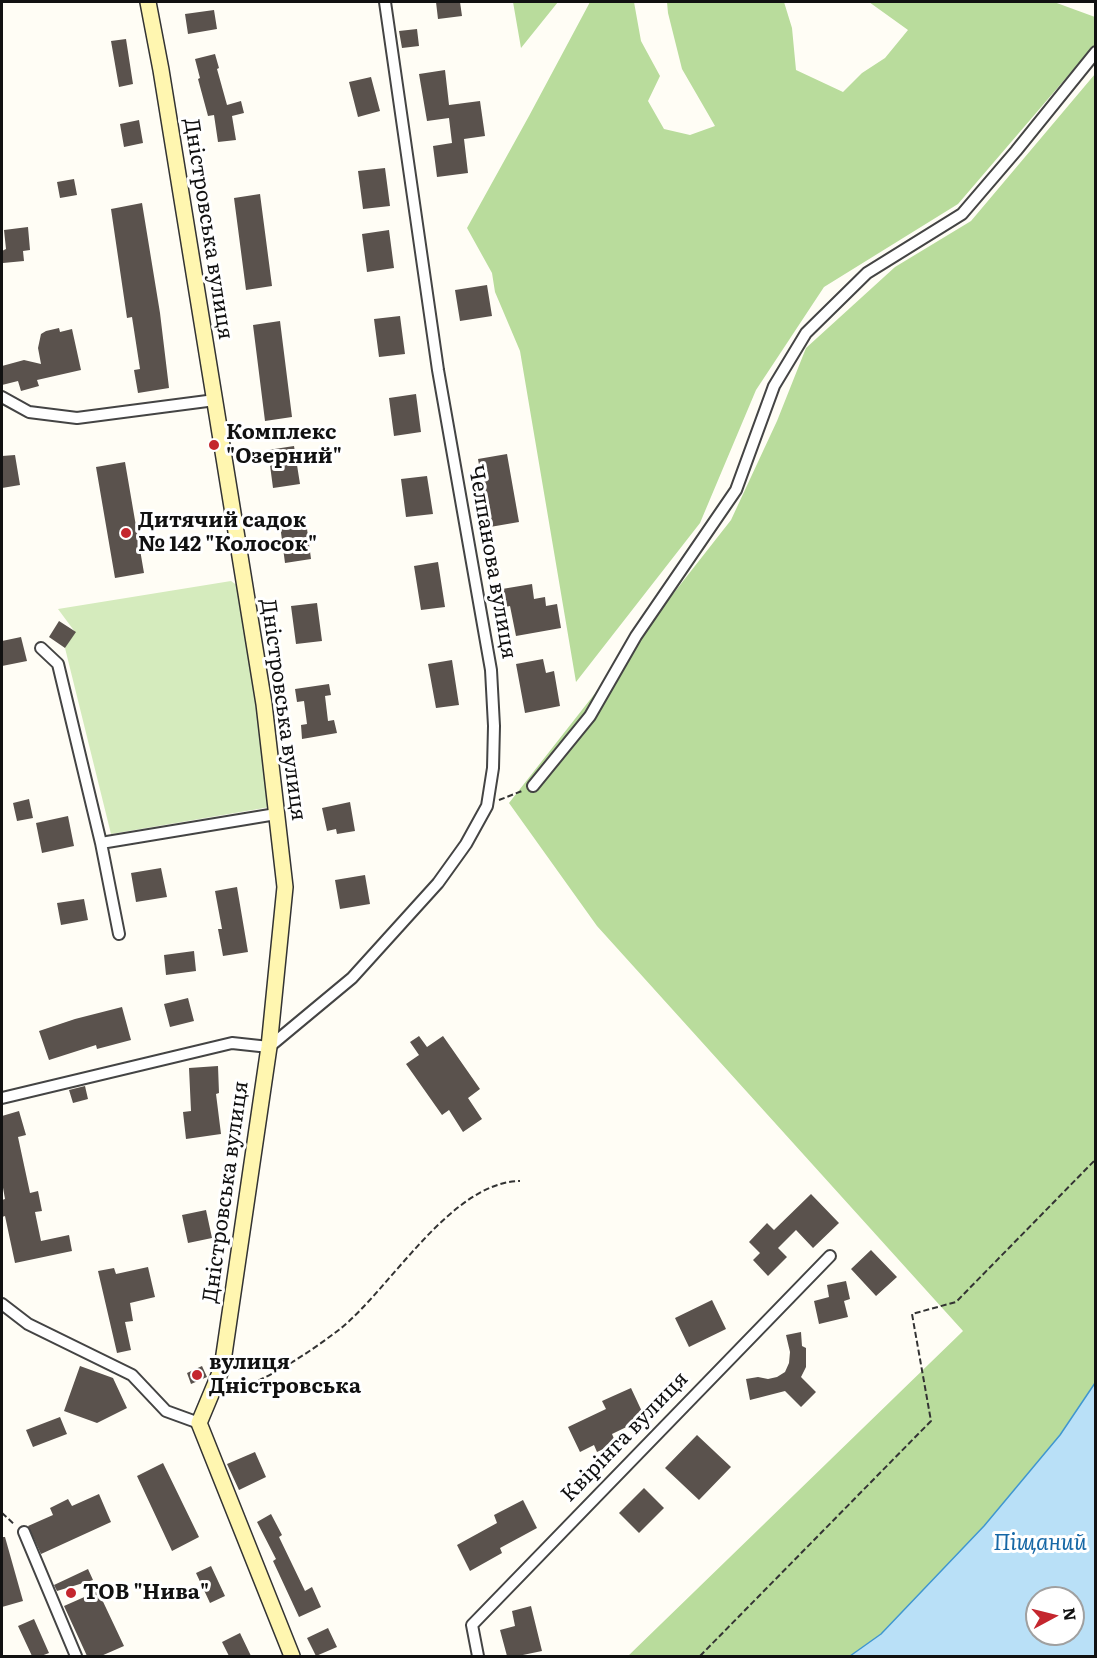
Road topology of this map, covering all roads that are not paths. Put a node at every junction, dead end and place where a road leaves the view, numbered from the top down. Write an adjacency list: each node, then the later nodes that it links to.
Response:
1 (148, 2): 5 (street, Дністровська вулиця)
2 (385, 2): 11 (street, Челпанова вулиця)
3 (1095, 52): 7 (street)
4 (2, 397): 5 (street)
5 (215, 400): 8 (street, Дністровська вулиця)
6 (41, 648): 9 (street)
7 (533, 786)
8 (276, 814): 9 (street); 11 (street, Дністровська вулиця)
9 (101, 843): 10 (street)
10 (118, 934)
11 (269, 1047): 12 (street); 15 (street, Дністровська вулиця)
12 (2, 1098)
13 (830, 1256): 19 (street, Квірінга вулиця)
14 (2, 1305): 15 (street)
15 (199, 1423): 18 (street)
16 (24, 1532): 17 (street)
17 (76, 1656)
18 (292, 1656)
19 (478, 1656)

